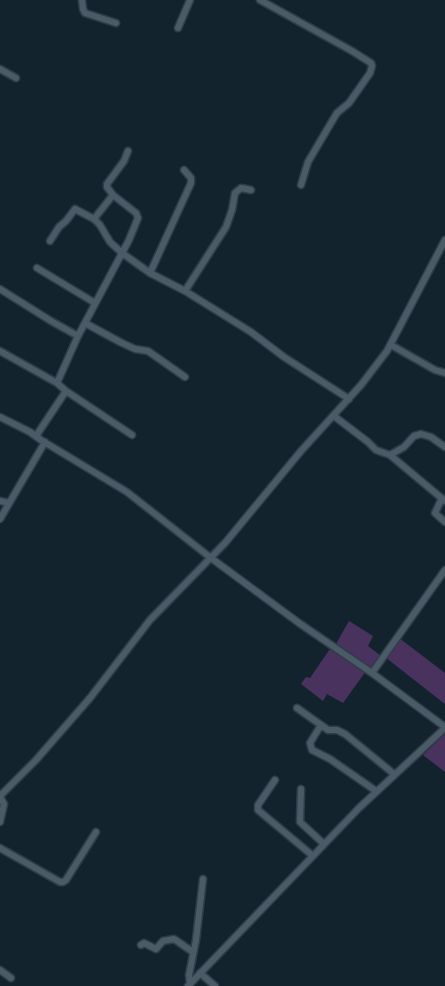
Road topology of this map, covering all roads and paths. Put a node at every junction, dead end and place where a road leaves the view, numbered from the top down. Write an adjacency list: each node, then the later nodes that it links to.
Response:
1 (82, 0): 4 (street)
2 (190, 0): 5 (street)
3 (260, 0): 10 (street)
4 (116, 23)
5 (178, 28)
6 (0, 69): 7 (street)
7 (16, 78)
8 (128, 151): 12 (street)
9 (184, 170): 19 (street)
10 (301, 185)
11 (251, 190): 21 (street)
12 (112, 195): 13 (street); 17 (street)
13 (94, 219): 15 (street); 17 (street)
14 (445, 240): 16 (street)
15 (50, 241)
16 (442, 252): 25 (street)
17 (122, 253): 19 (street); 22 (street)
18 (37, 268): 22 (street)
19 (150, 273): 21 (street)
20 (0, 288): 24 (street)
21 (185, 291): 31 (street)
22 (96, 303): 23 (street)
23 (85, 323): 24 (street); 28 (street)
24 (78, 336): 29 (street)
25 (391, 345): 27 (street); 31 (street)
26 (0, 351): 29 (street)
27 (445, 373)
28 (185, 377)
29 (57, 383): 30 (street)
30 (66, 391): 34 (street); 35 (street)
31 (349, 399): 33 (street)
32 (0, 416): 35 (street)
33 (334, 416): 38 (street); 44 (street)
34 (132, 435)
35 (36, 436): 36 (street)
36 (45, 442): 41 (street); 44 (street)
37 (445, 447): 38 (street)
38 (390, 455): 39 (street)
39 (444, 499): 43 (street)
40 (0, 501): 41 (street)
41 (9, 503): 42 (street)
42 (0, 519)
43 (445, 522)
44 (210, 558): 46 (street); 54 (street)
45 (445, 570): 46 (street)
46 (372, 673): 49 (street)
47 (297, 708): 48 (street)
48 (321, 724): 50 (street); 53 (street)
49 (445, 728): 50 (street)
50 (394, 774): 53 (street)
51 (275, 780): 59 (street)
52 (301, 789): 57 (street)
53 (376, 791): 57 (street)
54 (0, 797): 55 (street)
55 (0, 822)
56 (96, 832): 58 (street)
57 (324, 844): 59 (street)
58 (0, 848)
59 (313, 856): 64 (street)
60 (203, 879): 62 (street)
61 (141, 945): 62 (street)
62 (193, 952): 66 (street)
63 (0, 970): 65 (street)
64 (200, 973): 66 (street); 67 (street)
65 (11, 978)
66 (189, 985)
67 (215, 986)

